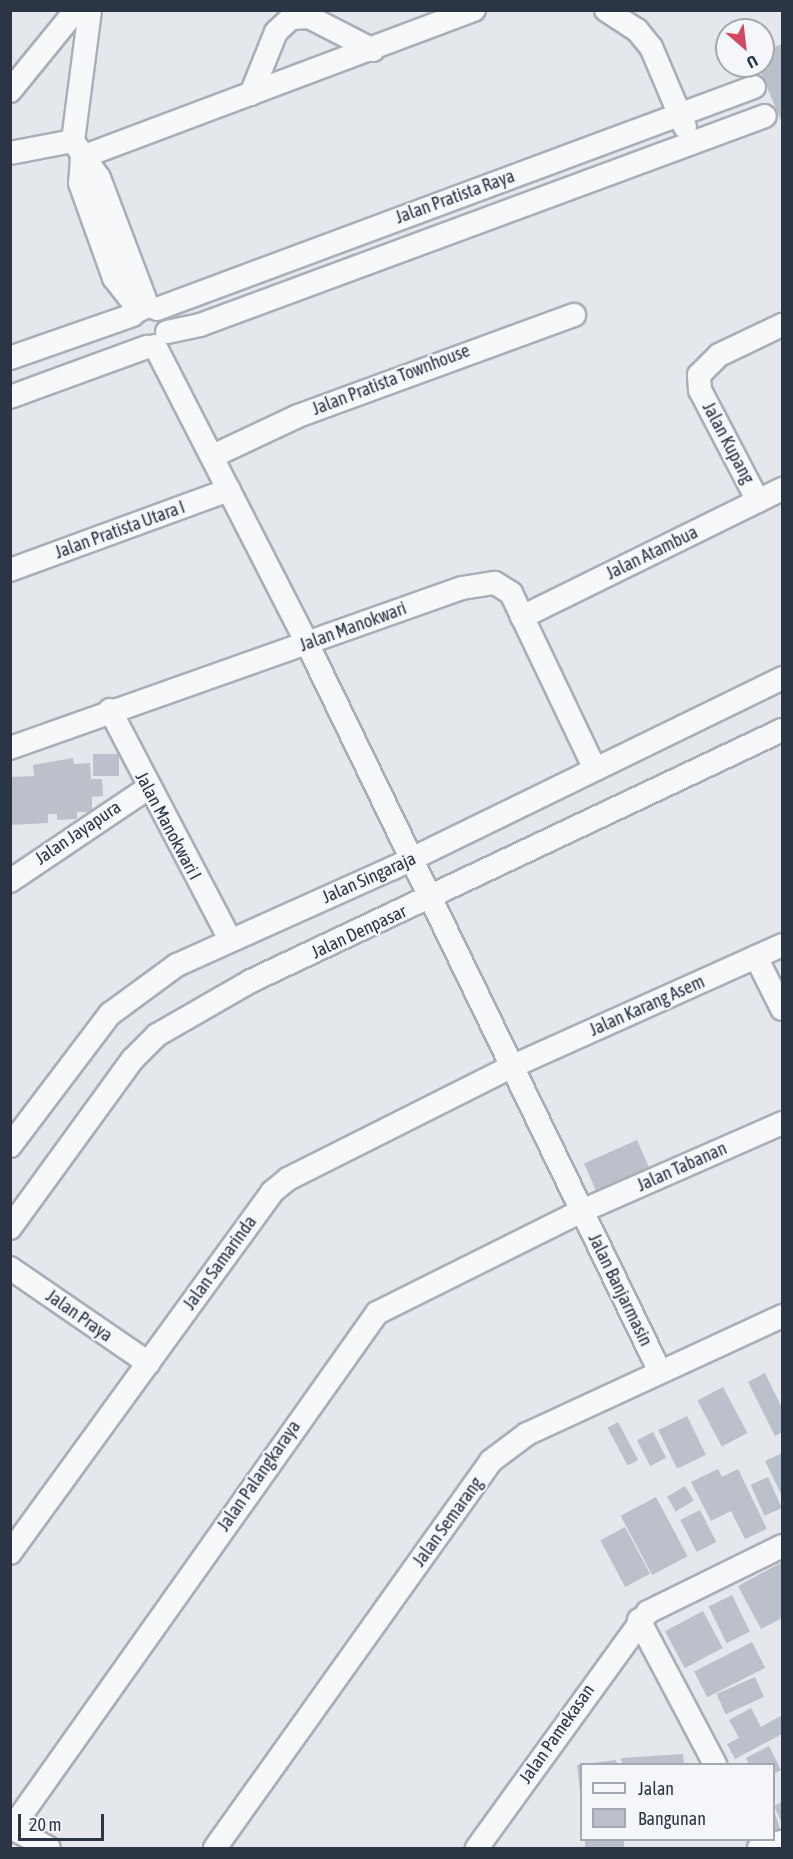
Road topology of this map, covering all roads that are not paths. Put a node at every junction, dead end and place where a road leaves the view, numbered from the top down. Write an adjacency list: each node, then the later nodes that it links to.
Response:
1 (76, 10): 7 (street)
2 (90, 10): 12 (street)
3 (474, 10): 5 (street)
4 (606, 10): 9 (street)
5 (373, 50): 8 (street); 8 (street)
6 (754, 87): 9 (street, Jalan Pratista Raya)
7 (10, 91)
8 (251, 94): 12 (street)
9 (680, 115): 11 (street); 14 (street, Jalan Pratista Raya)
10 (765, 116): 11 (street, Jalan Pratista Raya)
11 (692, 144): 17 (street, Jalan Pratista Raya)
12 (78, 149): 13 (street); 14 (street)
13 (10, 153)
14 (144, 310): 17 (street); 17 (street); 18 (street, Jalan Pratista Raya)
15 (574, 315): 20 (street, Jalan Pratista Townhouse)
16 (783, 325): 23 (street, Jalan Kupang)
17 (156, 342): 19 (street, Jalan Pratista Raya); 20 (street, Jalan Banjarmasin)
18 (10, 358)
19 (10, 398)
20 (213, 456): 22 (street, Jalan Banjarmasin)
21 (783, 489): 23 (street, Jalan Atambua)
22 (229, 490): 24 (street, Jalan Pratista Utara I); 26 (street, Jalan Banjarmasin)
23 (758, 501): 25 (street, Jalan Atambua)
24 (10, 570)
25 (522, 617): 26 (street, Jalan Manokwari); 31 (street, Jalan Manokwari)
26 (307, 643): 28 (street, Jalan Manokwari); 33 (street, Jalan Banjarmasin)
27 (783, 678): 31 (street, Jalan Singaraja)
28 (110, 710): 30 (street, Jalan Manokwari); 32 (street, Jalan Manokwari I)
29 (783, 730): 35 (street, Jalan Denpasar)
30 (10, 748)
31 (595, 769): 33 (street, Jalan Singaraja)
32 (148, 788): 34 (street, Jalan Jayapura); 36 (street, Jalan Manokwari I)
33 (412, 863): 35 (street, Jalan Banjarmasin); 36 (street, Jalan Singaraja)
34 (10, 881)
35 (428, 895): 40 (street, Jalan Banjarmasin); 44 (street, Jalan Denpasar)
36 (230, 940): 42 (street, Jalan Singaraja)
37 (783, 945): 38 (street, Jalan Karang Asem)
38 (756, 957): 39 (street); 40 (street, Jalan Karang Asem)
39 (783, 1009)
40 (511, 1067): 43 (street, Jalan Banjarmasin); 47 (street, Jalan Samarinda)
41 (783, 1123): 43 (street, Jalan Tabanan)
42 (10, 1146)
43 (582, 1211): 48 (street, Jalan Banjarmasin); 53 (street, Jalan Palangkaraya)
44 (10, 1228)
45 (10, 1268): 47 (street, Jalan Praya)
46 (783, 1316): 48 (street, Jalan Semarang)
47 (148, 1363): 50 (street, Jalan Samarinda)
48 (659, 1370): 56 (street, Jalan Semarang)
49 (783, 1546): 51 (street, Jalan Pamekasan)
50 (10, 1553)
51 (639, 1620): 52 (street); 57 (street, Jalan Pamekasan)
52 (714, 1763)
53 (11, 1828): 55 (street)
54 (783, 1842): 58 (street)
55 (49, 1848)
56 (214, 1848)
57 (477, 1848)
58 (758, 1848)

